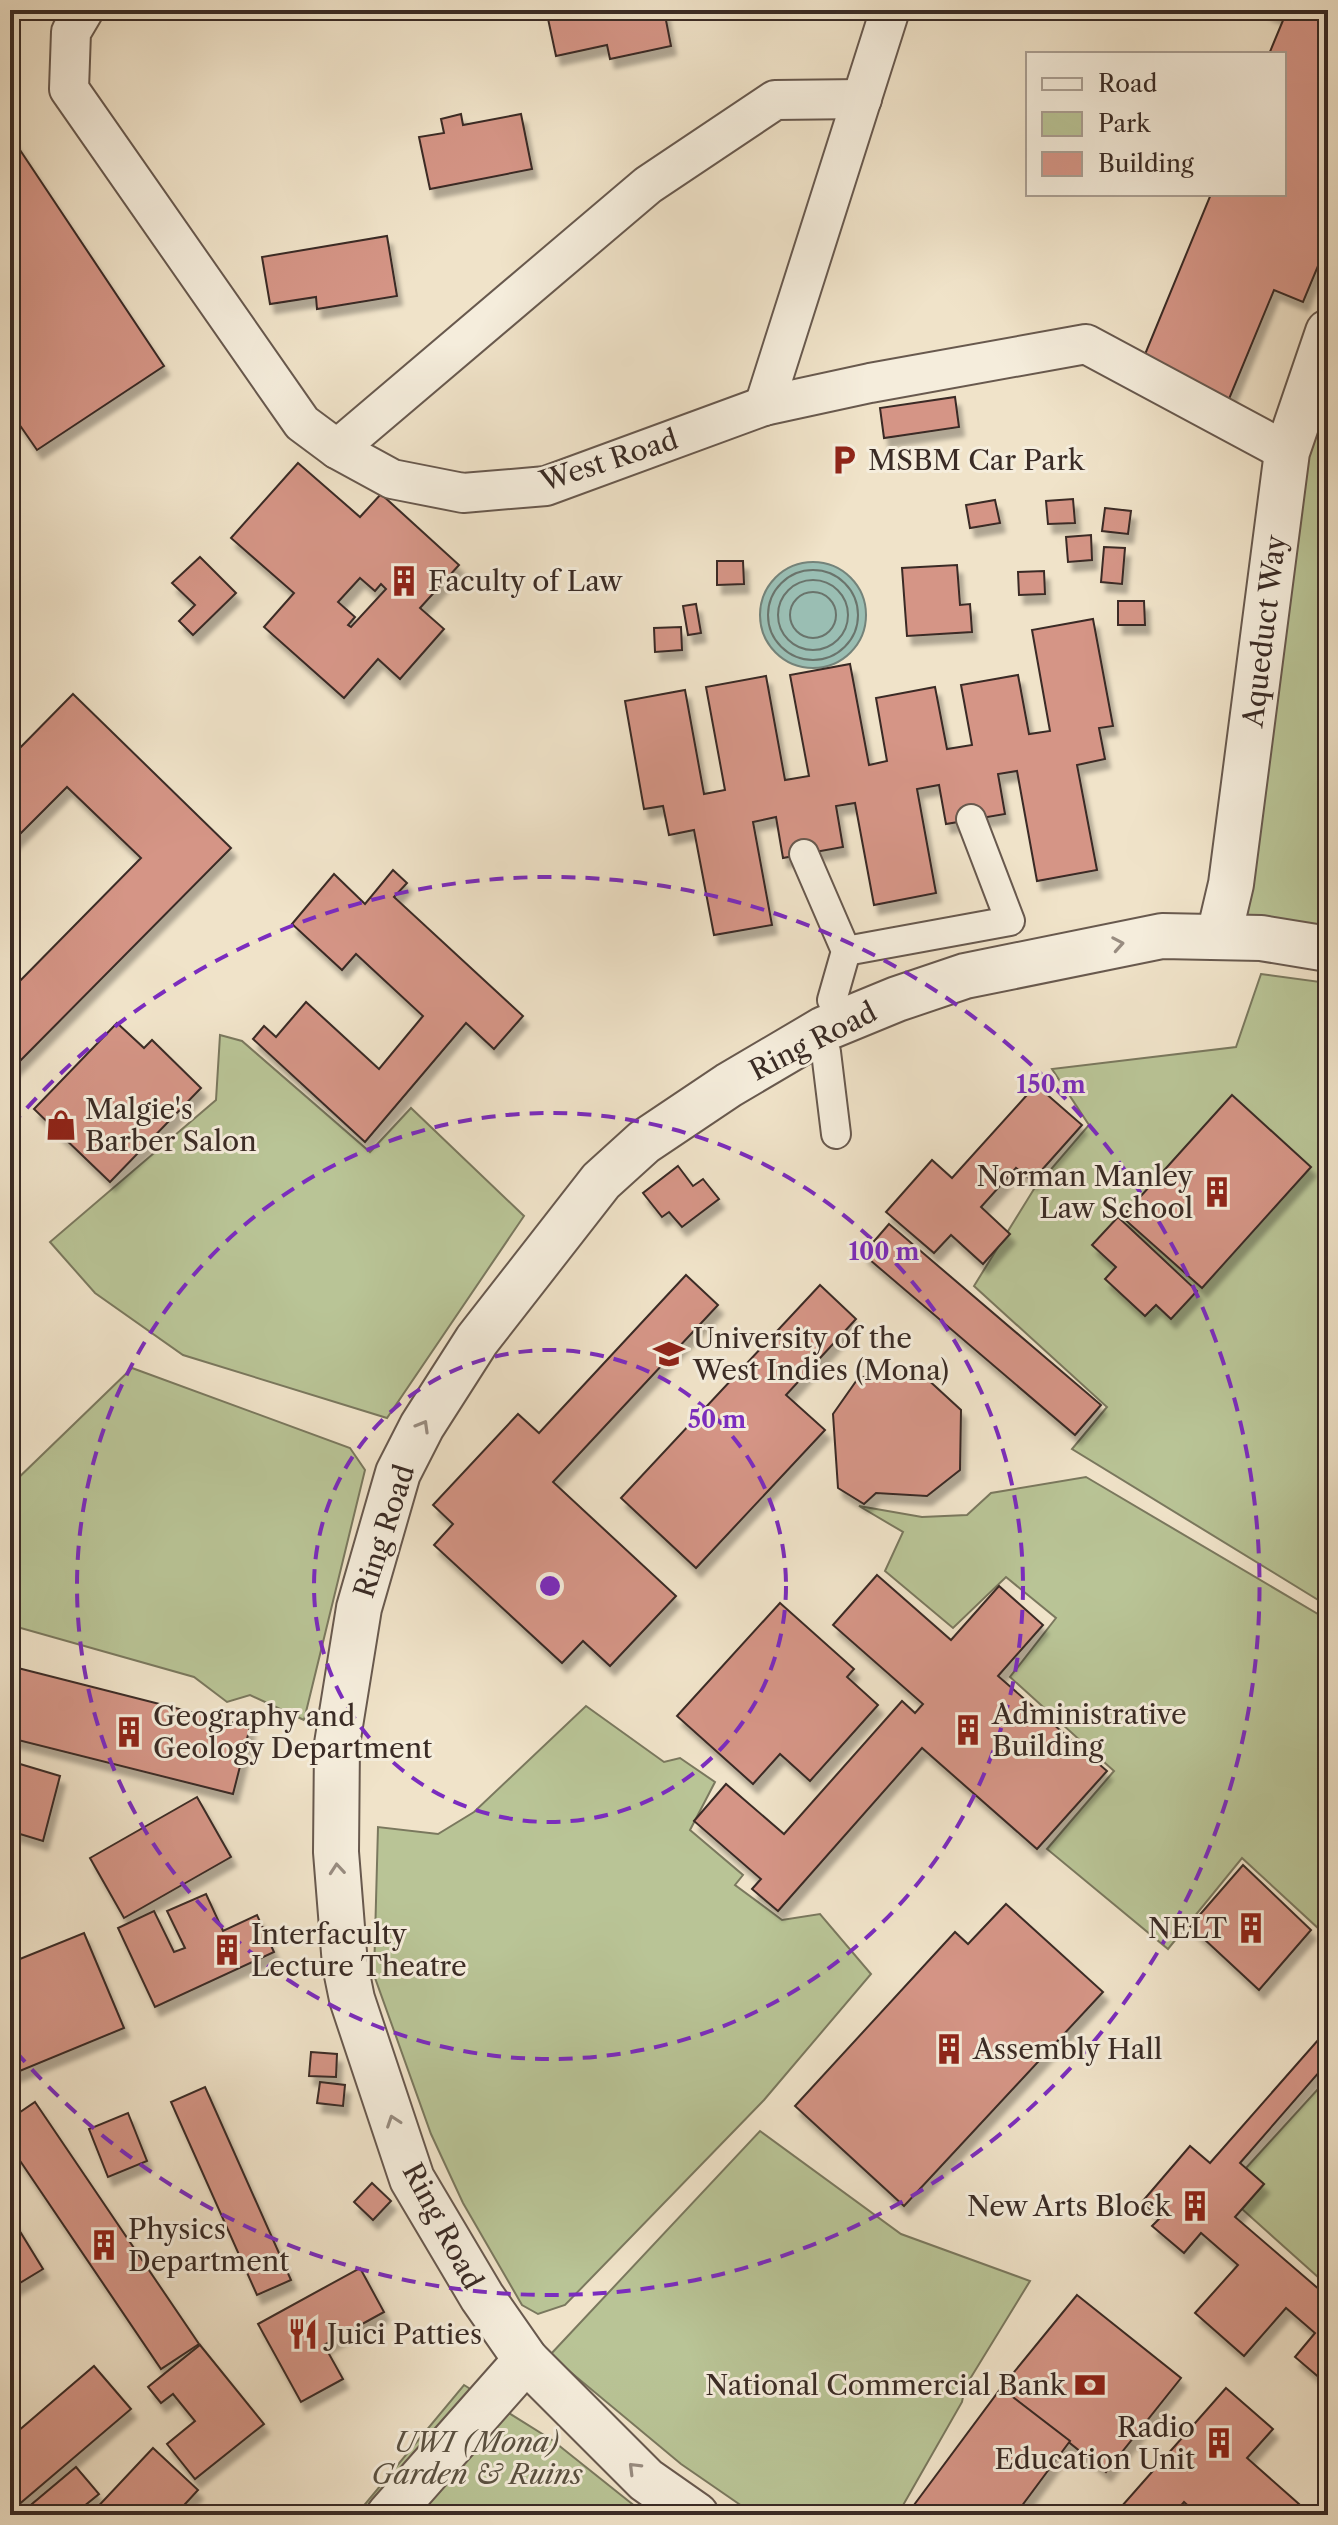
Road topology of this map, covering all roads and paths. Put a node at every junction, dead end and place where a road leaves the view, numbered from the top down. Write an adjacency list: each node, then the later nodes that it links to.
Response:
1 (84, 10): 6 (street, West Road)
2 (890, 10): 3 (street)
3 (862, 99): 5 (street); 6 (street)
4 (1328, 332): 7 (street, Aqueduct Way)
5 (764, 406): 6 (street, West Road); 7 (street, West Road)
6 (337, 449)
7 (1287, 452): 10 (street, Aqueduct Way)
8 (971, 819): 12 (street)
9 (804, 854): 12 (street)
10 (1219, 935): 11 (street, Ring Road); 16 (street, Ring Road, one-way to 10)
11 (1328, 949)
12 (846, 951): 13 (street)
13 (832, 1000)
14 (826, 1052): 15 (street)
15 (836, 1134)
16 (526, 2360): 17 (street); 18 (street, Ring Road, one-way to 16)
17 (389, 2515)
18 (696, 2515)

